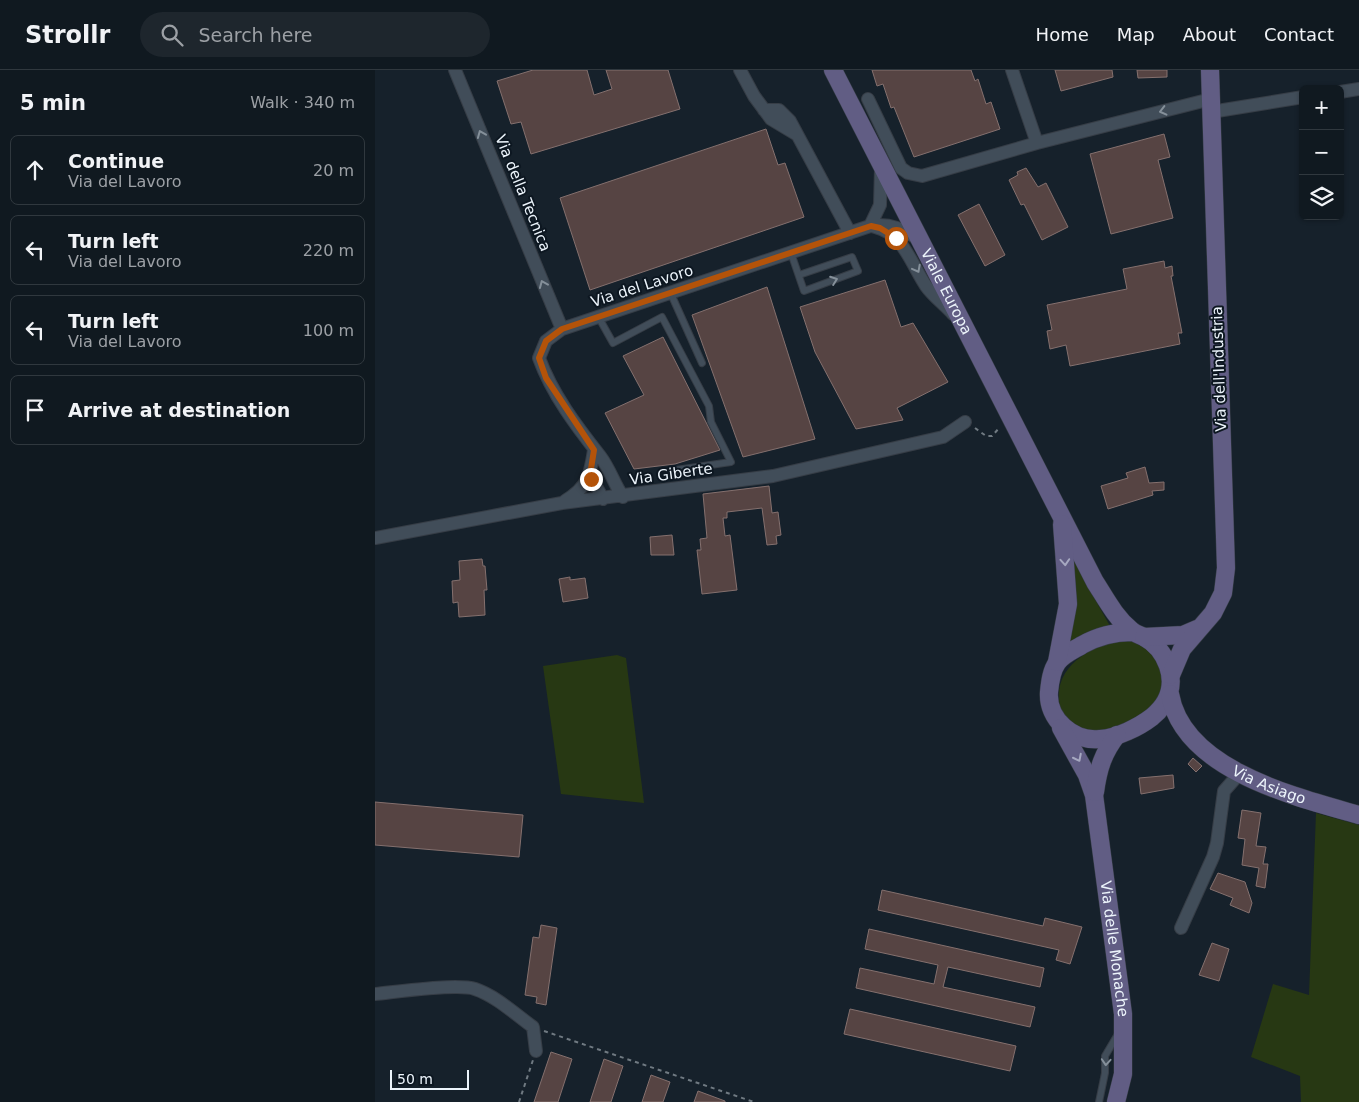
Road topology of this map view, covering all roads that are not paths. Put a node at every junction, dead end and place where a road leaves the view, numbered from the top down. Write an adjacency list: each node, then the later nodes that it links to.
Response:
1 (455, 70): 21 (street, Via della Tecnica, one-way to 1)
2 (740, 70): 14 (street)
3 (833, 70): 12 (main road, Viale Europa)
4 (1012, 70): 11 (street)
5 (1210, 70): 10 (main road, Via dell'Industria)
6 (1359, 88): 7 (street)
7 (1344, 91)
8 (1299, 98): 10 (street)
9 (867, 99): 11 (street)
10 (1211, 106): 11 (street, one-way to 11); 33 (main road, Via dell'Industria)
11 (1037, 143)
12 (880, 163): 13 (street); 15 (main road, Viale Europa)
13 (871, 226): 14 (street, Via del Lavoro); 15 (street, Via del Lavoro); 20 (street, one-way to 20)
14 (850, 233): 16 (street, Via del Lavoro)
15 (920, 240): 20 (main road, Viale Europa)
16 (791, 253): 17 (lane); 18 (street, Via del Lavoro)
17 (799, 275): 17 (lane, one-way to 17)
18 (671, 294): 19 (street, Via del Lavoro); 22 (lane)
19 (599, 318): 21 (street, Via del Lavoro); 25 (lane)
20 (966, 327): 31 (main road, Viale Europa)
21 (562, 329): 24 (street, Via del Lavoro)
22 (702, 363)
23 (965, 422): 28 (street, Via Giberte)
24 (594, 450): 26 (street); 27 (street, Via del Lavoro)
25 (676, 470)
26 (590, 475): 29 (street); 30 (street)
27 (610, 475): 28 (street, Via del Lavoro); 29 (street)
28 (623, 497): 29 (street, Via Giberte)
29 (603, 499): 30 (street, Via Giberte)
30 (562, 503): 32 (street, Via Giberte)
31 (1061, 514): 34 (main road, Viale Europa); 35 (main road, one-way to 35)
32 (375, 538)
33 (1197, 629): 34 (main road); 36 (main road, Via dell'Industria)
34 (1138, 635): 35 (main road); 36 (main road)
35 (1057, 662): 38 (main road)
36 (1171, 675): 37 (main road)
37 (1170, 694): 39 (main road); 40 (main road, Via Asiago)
38 (1058, 723): 41 (main road); 43 (main road, one-way to 43)
39 (1135, 726): 40 (main road); 41 (main road)
40 (1190, 734): 42 (main road, Via Asiago)
41 (1117, 736): 43 (main road)
42 (1239, 774): 44 (main road, Via Asiago); 45 (street)
43 (1094, 795): 47 (main road, Via delle Monache)
44 (1359, 815)
45 (1181, 928)
46 (375, 994): 48 (street)
47 (1123, 1027): 49 (lane, one-way to 49); 50 (main road, Via delle Monache)
48 (535, 1051)
49 (1099, 1102)
50 (1116, 1102)

